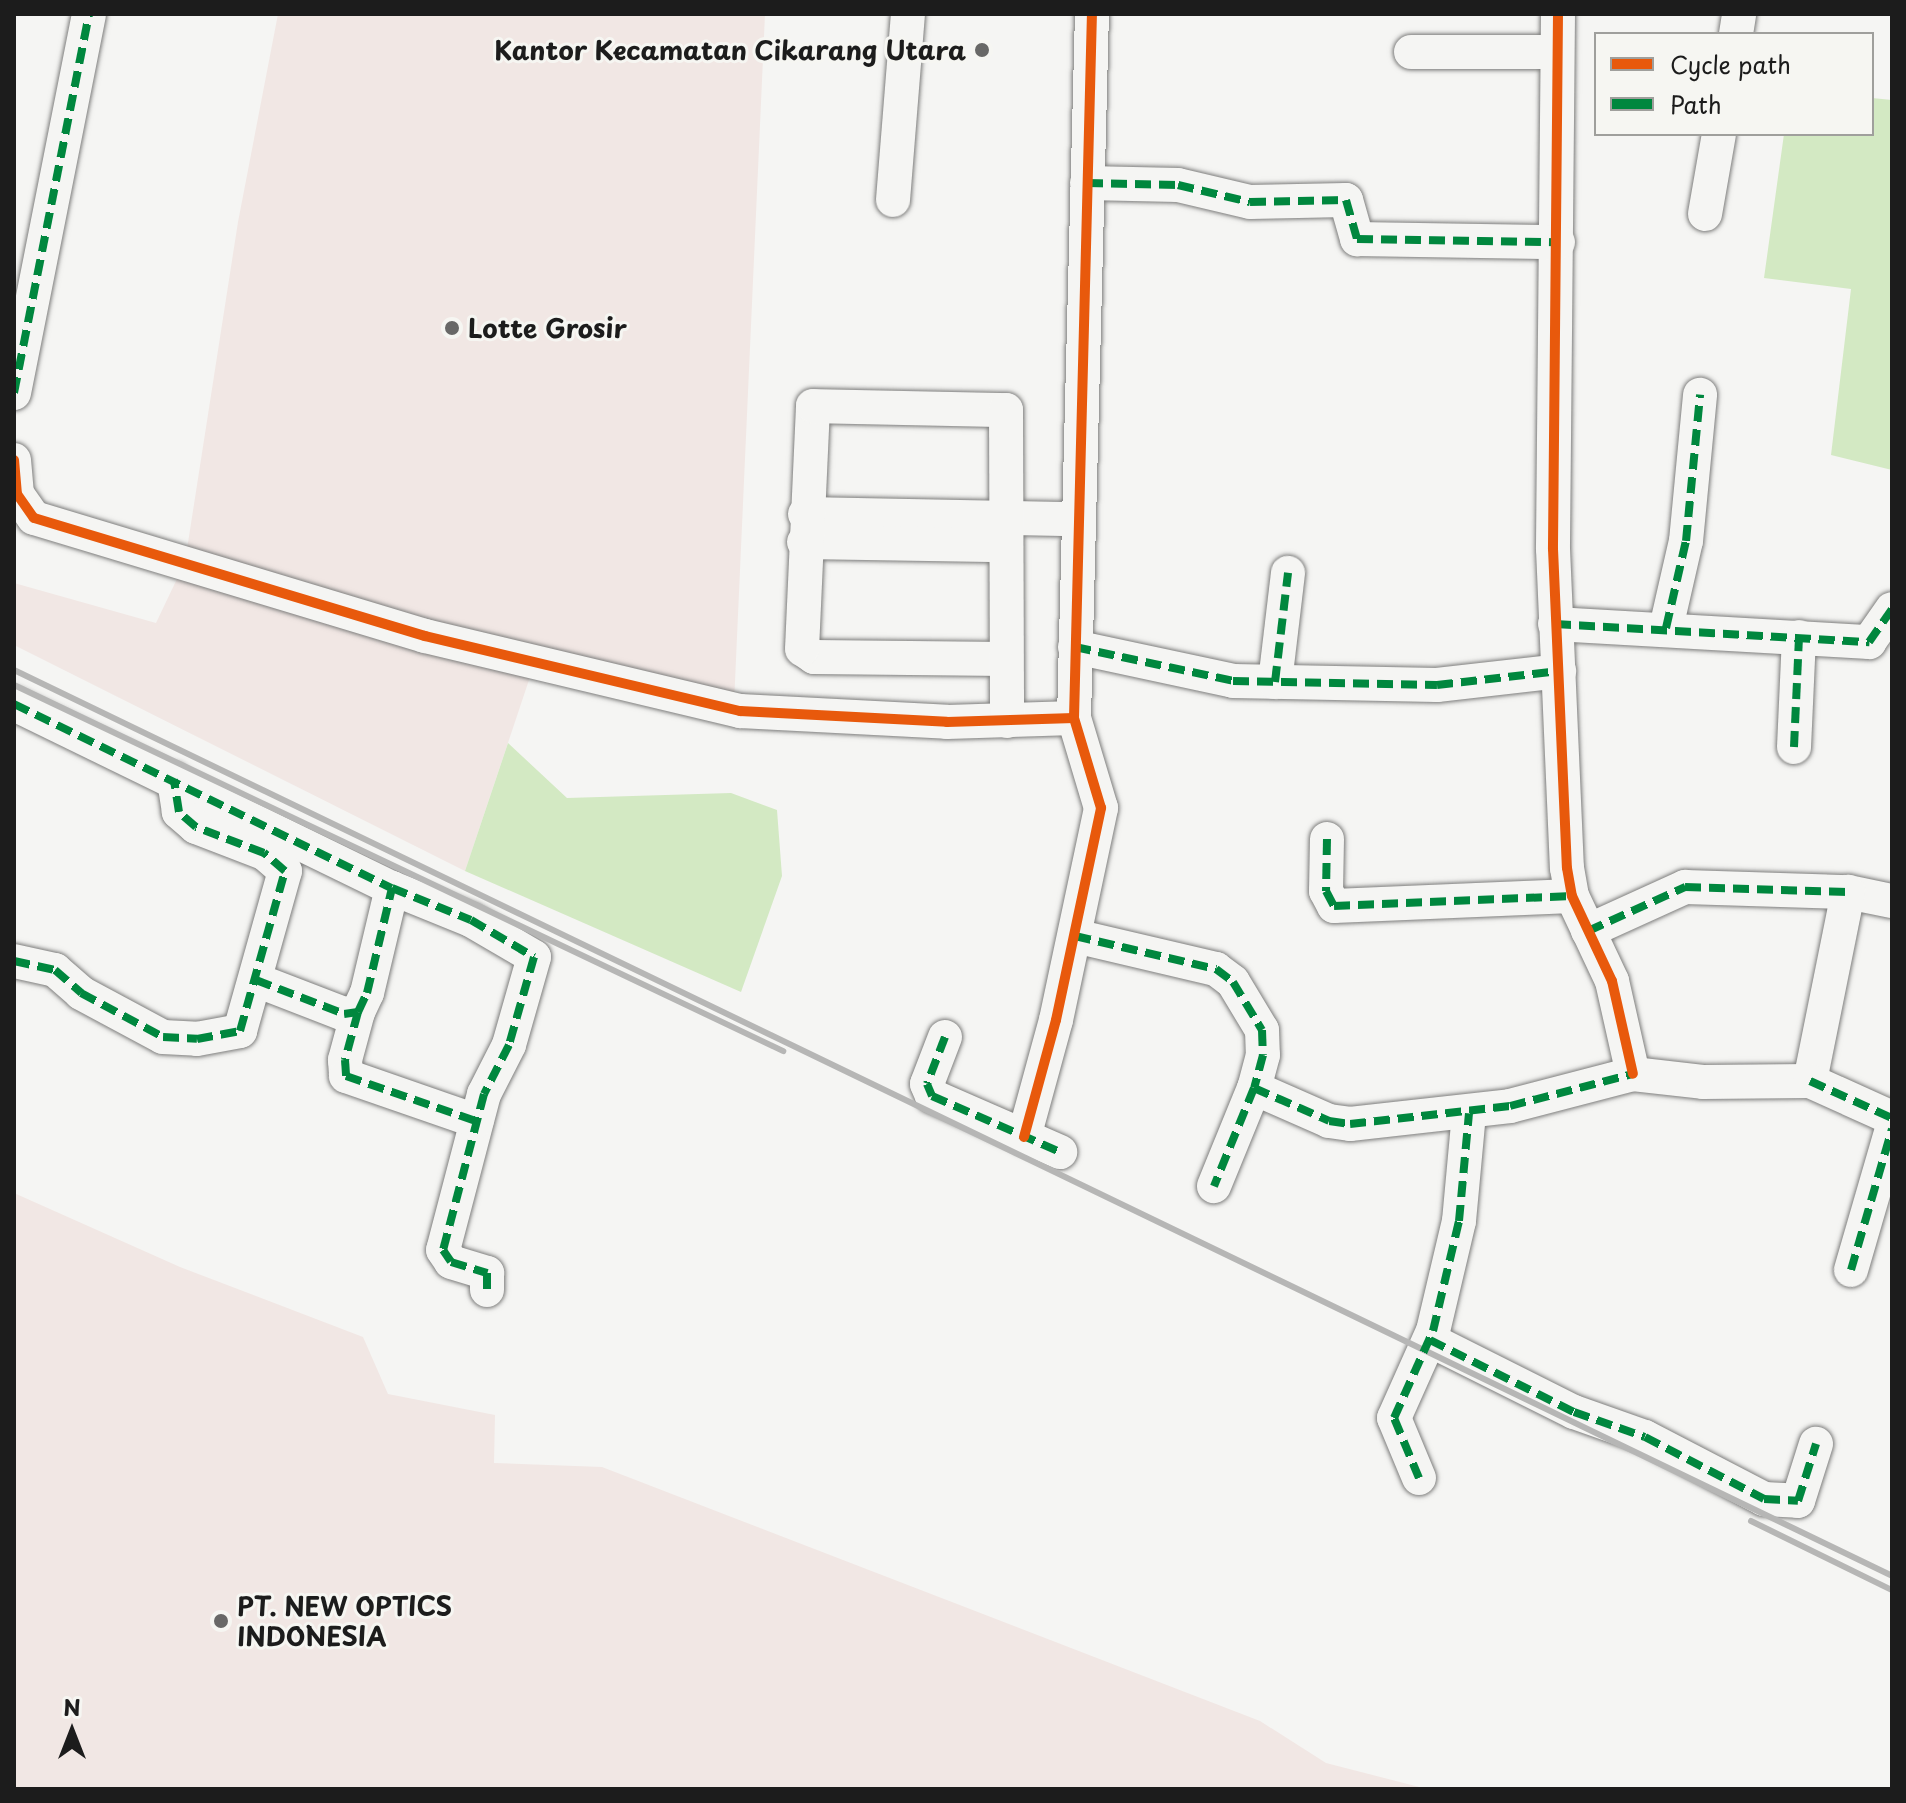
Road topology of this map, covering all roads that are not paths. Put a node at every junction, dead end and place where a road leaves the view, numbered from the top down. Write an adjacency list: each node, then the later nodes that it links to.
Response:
1 (89, 14): 12 (street)
2 (908, 14): 9 (street)
3 (1092, 14): 8 (street)
4 (1558, 14): 6 (street)
5 (1411, 52): 6 (street)
6 (1557, 52): 11 (street)
7 (1719, 136): 10 (street)
8 (1087, 183): 11 (street); 15 (street)
9 (893, 200)
10 (1705, 214)
11 (1558, 242): 20 (street)
12 (14, 393)
13 (1700, 395): 21 (street)
14 (14, 460): 29 (street)
15 (1076, 519): 17 (street); 23 (street)
16 (805, 528): 17 (street); 17 (street); 24 (street)
17 (1006, 532): 24 (street)
18 (1288, 573): 26 (street)
19 (1892, 609): 22 (street)
20 (1555, 624): 21 (street); 25 (street)
21 (1666, 628): 22 (street)
22 (1799, 637): 30 (street)
23 (1075, 647): 26 (street); 28 (street)
24 (1005, 659): 29 (street)
25 (1559, 671): 26 (street); 35 (street)
26 (1275, 682)
27 (14, 704): 31 (street)
28 (1074, 718): 29 (street); 38 (street)
29 (1007, 721)
30 (1794, 747)
31 (174, 779): 33 (street); 40 (street)
32 (1327, 839): 35 (street)
33 (392, 888): 41 (street); 48 (street)
34 (1848, 892): 36 (street); 37 (street); 44 (street)
35 (1572, 896): 37 (street)
36 (1892, 901)
37 (1588, 931): 43 (street)
38 (1075, 936): 45 (street); 50 (street)
39 (14, 961): 40 (street)
40 (256, 980): 41 (street)
41 (358, 1012): 48 (street)
42 (945, 1037): 50 (street)
43 (1633, 1074): 44 (street); 46 (street)
44 (1810, 1081): 47 (street)
45 (1254, 1088): 46 (street); 52 (street)
46 (1469, 1113): 55 (street)
47 (1892, 1118)
48 (476, 1121): 54 (street)
49 (1892, 1129): 53 (street)
50 (1024, 1137): 51 (street)
51 (1060, 1152)
52 (1214, 1186)
53 (1851, 1270)
54 (487, 1290)
55 (1430, 1340): 56 (street); 57 (street)
56 (1816, 1444)
57 (1419, 1478)

